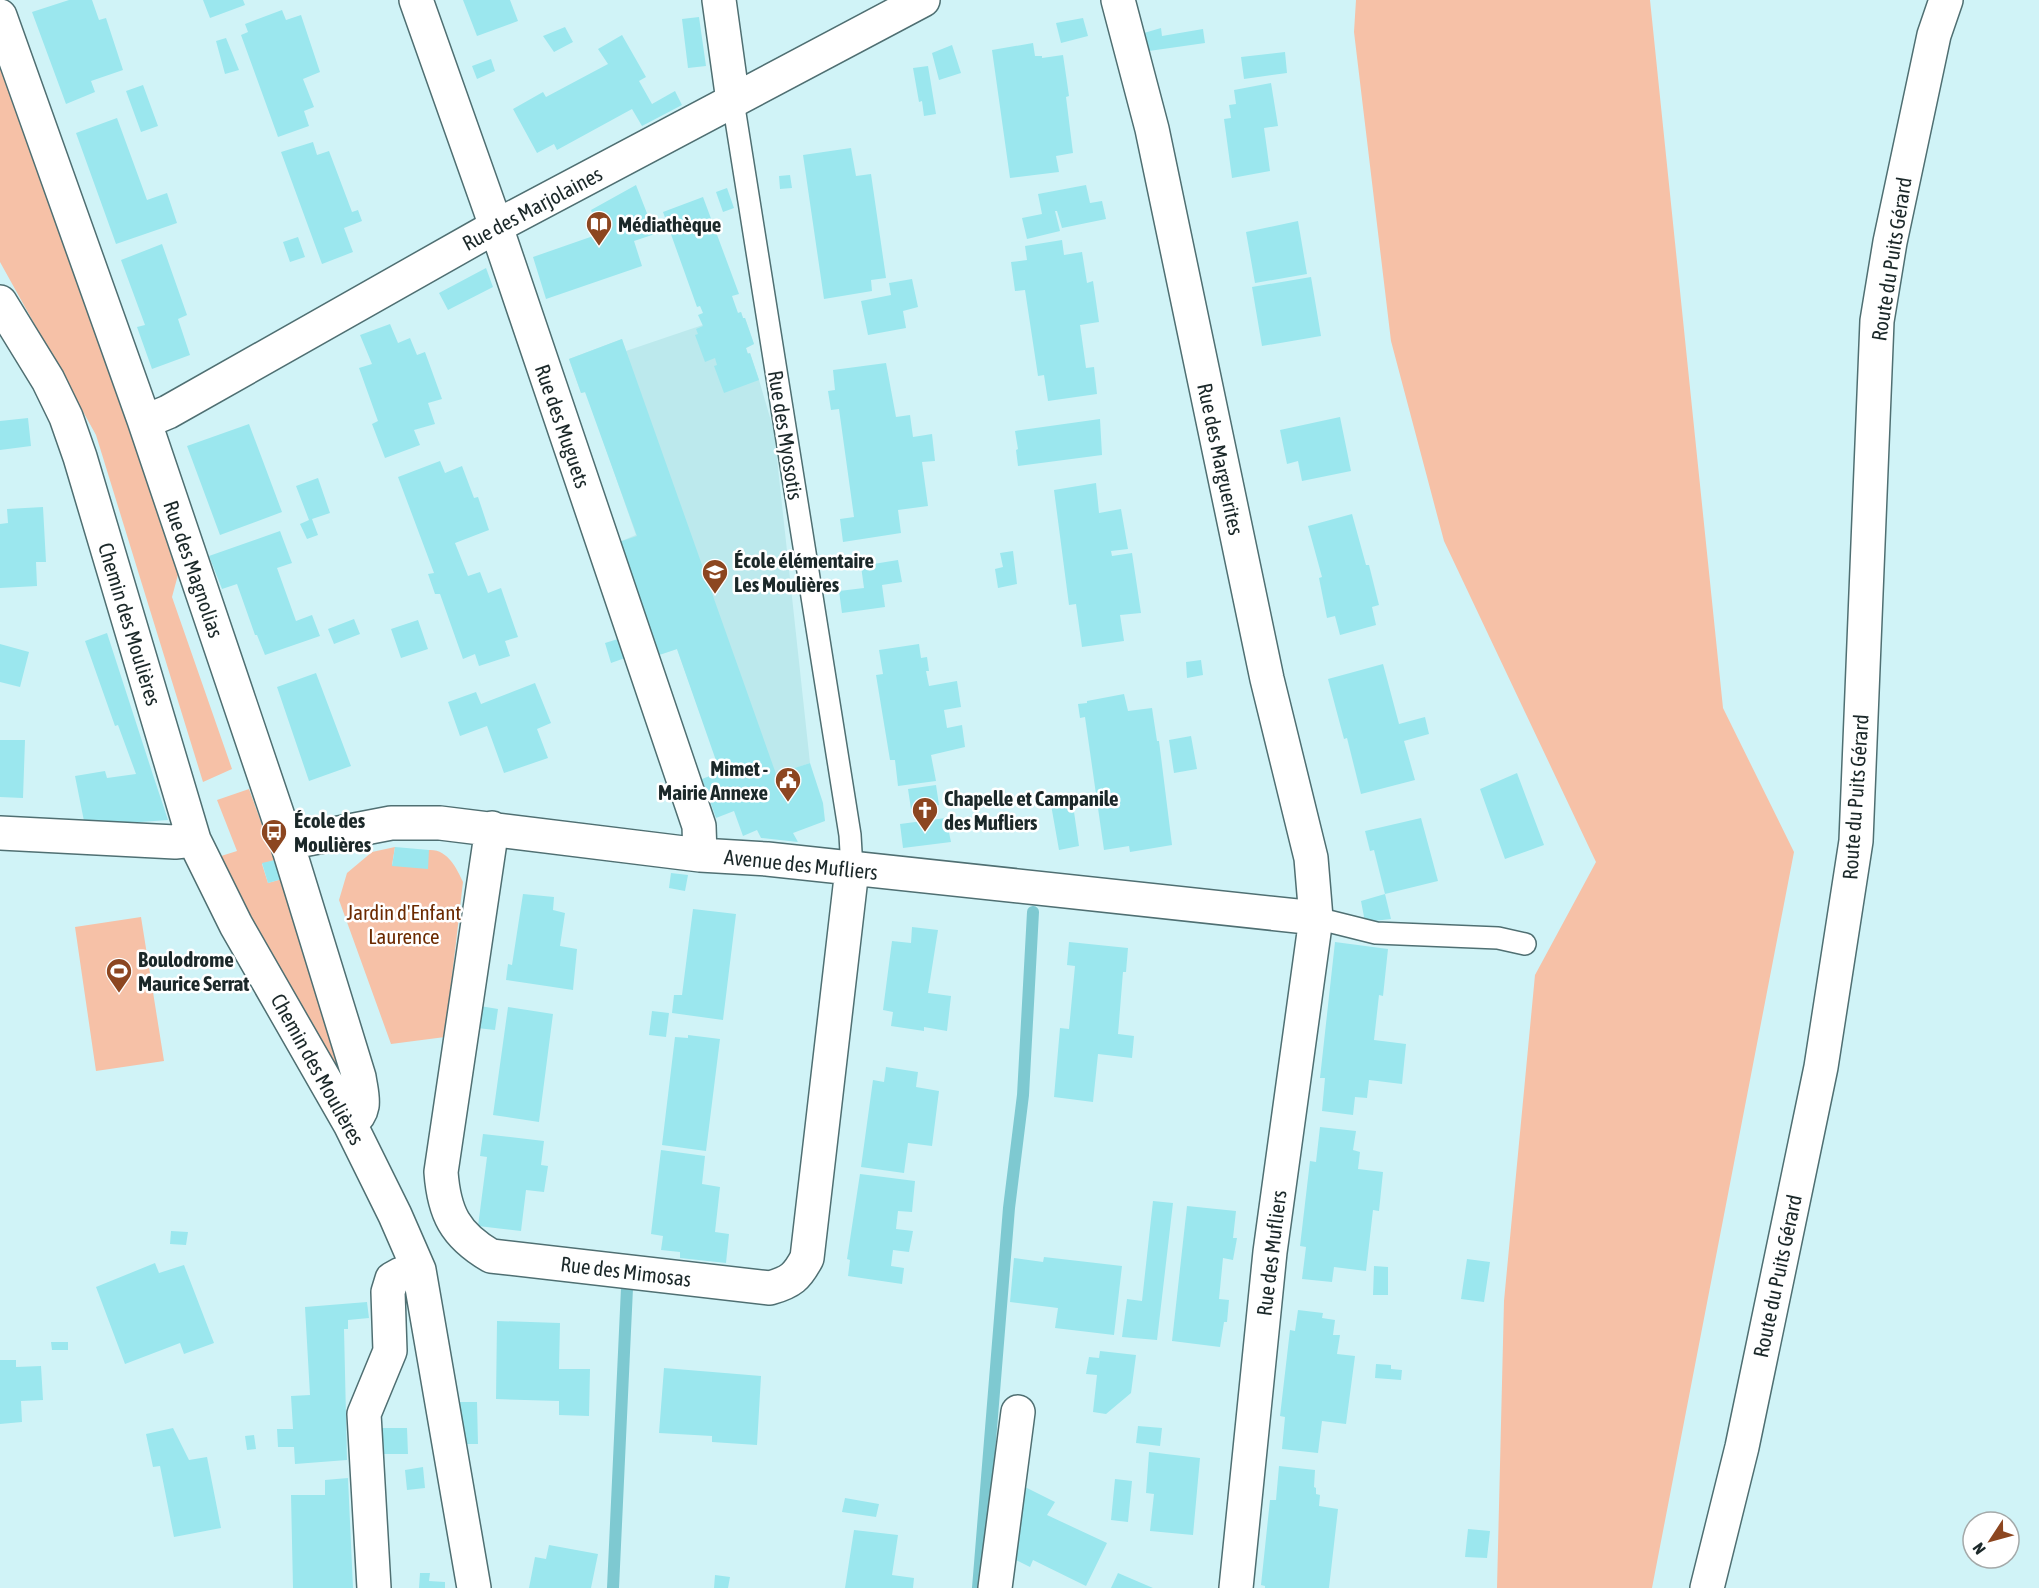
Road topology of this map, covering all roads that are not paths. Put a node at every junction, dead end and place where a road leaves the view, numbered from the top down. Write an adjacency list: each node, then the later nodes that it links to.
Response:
1 (416, 0): 8 (street, Rue des Muguets)
2 (719, 0): 7 (street, Rue des Myosotis)
3 (923, 0): 7 (street, Rue des Marjolaines)
4 (1118, 0): 17 (street, Rue des Marguerites)
5 (1946, 0): 26 (street, Route du Puits Gérard)
6 (0, 16): 10 (street, Rue des Magnolias)
7 (733, 101): 8 (street, Rue des Marjolaines); 16 (lane, Rue des Myosotis)
8 (495, 226): 10 (street, Rue des Marjolaines); 15 (street, Rue des Muguets)
9 (0, 302): 13 (street, Chemin des Moulières)
10 (144, 420): 14 (street, Rue des Magnolias)
11 (492, 828): 14 (street, Avenue des Mufliers); 15 (street, Avenue des Mufliers); 16 (street, Rue des Mimosas)
12 (0, 833): 13 (street)
13 (194, 840): 19 (street, Chemin des Moulières)
14 (288, 843): 19 (street, Rue des Magnolias)
15 (700, 855): 16 (street, Avenue des Mufliers)
16 (852, 869): 17 (street, Avenue des Mufliers)
17 (1316, 918): 18 (lane); 25 (street, Rue des Mufliers)
18 (1525, 944)
19 (350, 1124): 20 (street, Chemin des Moulières)
20 (419, 1270): 22 (street); 23 (street, Chemin des Moulières)
21 (1018, 1412): 24 (street)
22 (374, 1588)
23 (474, 1588)
24 (995, 1588)
25 (1236, 1588)
26 (1707, 1588)

